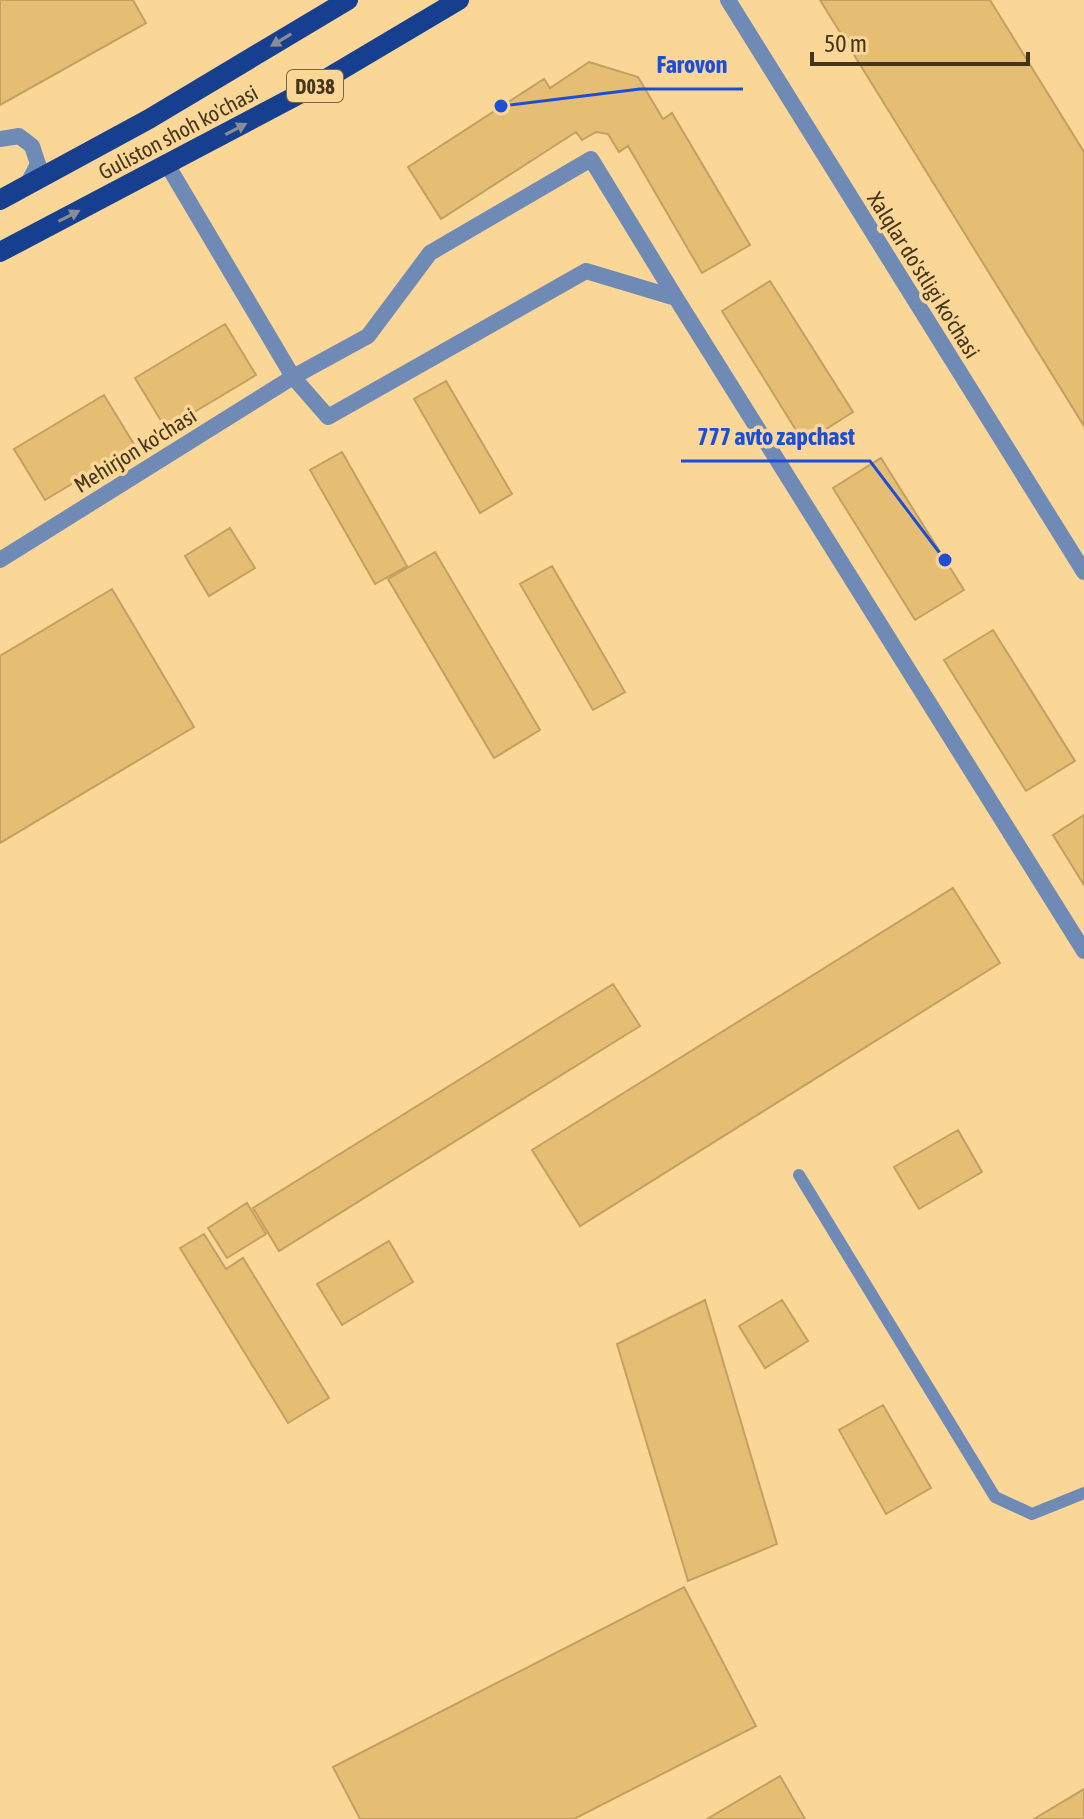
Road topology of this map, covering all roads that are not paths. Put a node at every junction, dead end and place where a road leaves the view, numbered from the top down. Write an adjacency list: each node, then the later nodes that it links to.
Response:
1 (348, 0): 6 (main road, Guliston shoh ko'chasi / D038, one-way to 6)
2 (459, 0): 5 (main road, Guliston shoh ko'chasi / D038, one-way to 2)
3 (728, 0): 12 (street, Xalqlar do'stligi ko'chasi)
4 (0, 139): 6 (street)
5 (168, 166): 8 (main road, Guliston shoh ko'chasi / D038, one-way to 5); 10 (street)
6 (26, 187): 7 (main road, Guliston shoh ko'chasi / D038)
7 (0, 200)
8 (0, 252)
9 (676, 298): 10 (street); 10 (street, Mehirjon ko'chasi); 13 (street)
10 (293, 377): 11 (street, Mehirjon ko'chasi)
11 (0, 560)
12 (1084, 572)
13 (1084, 951)
14 (799, 1175): 15 (lane)
15 (1084, 1493)

